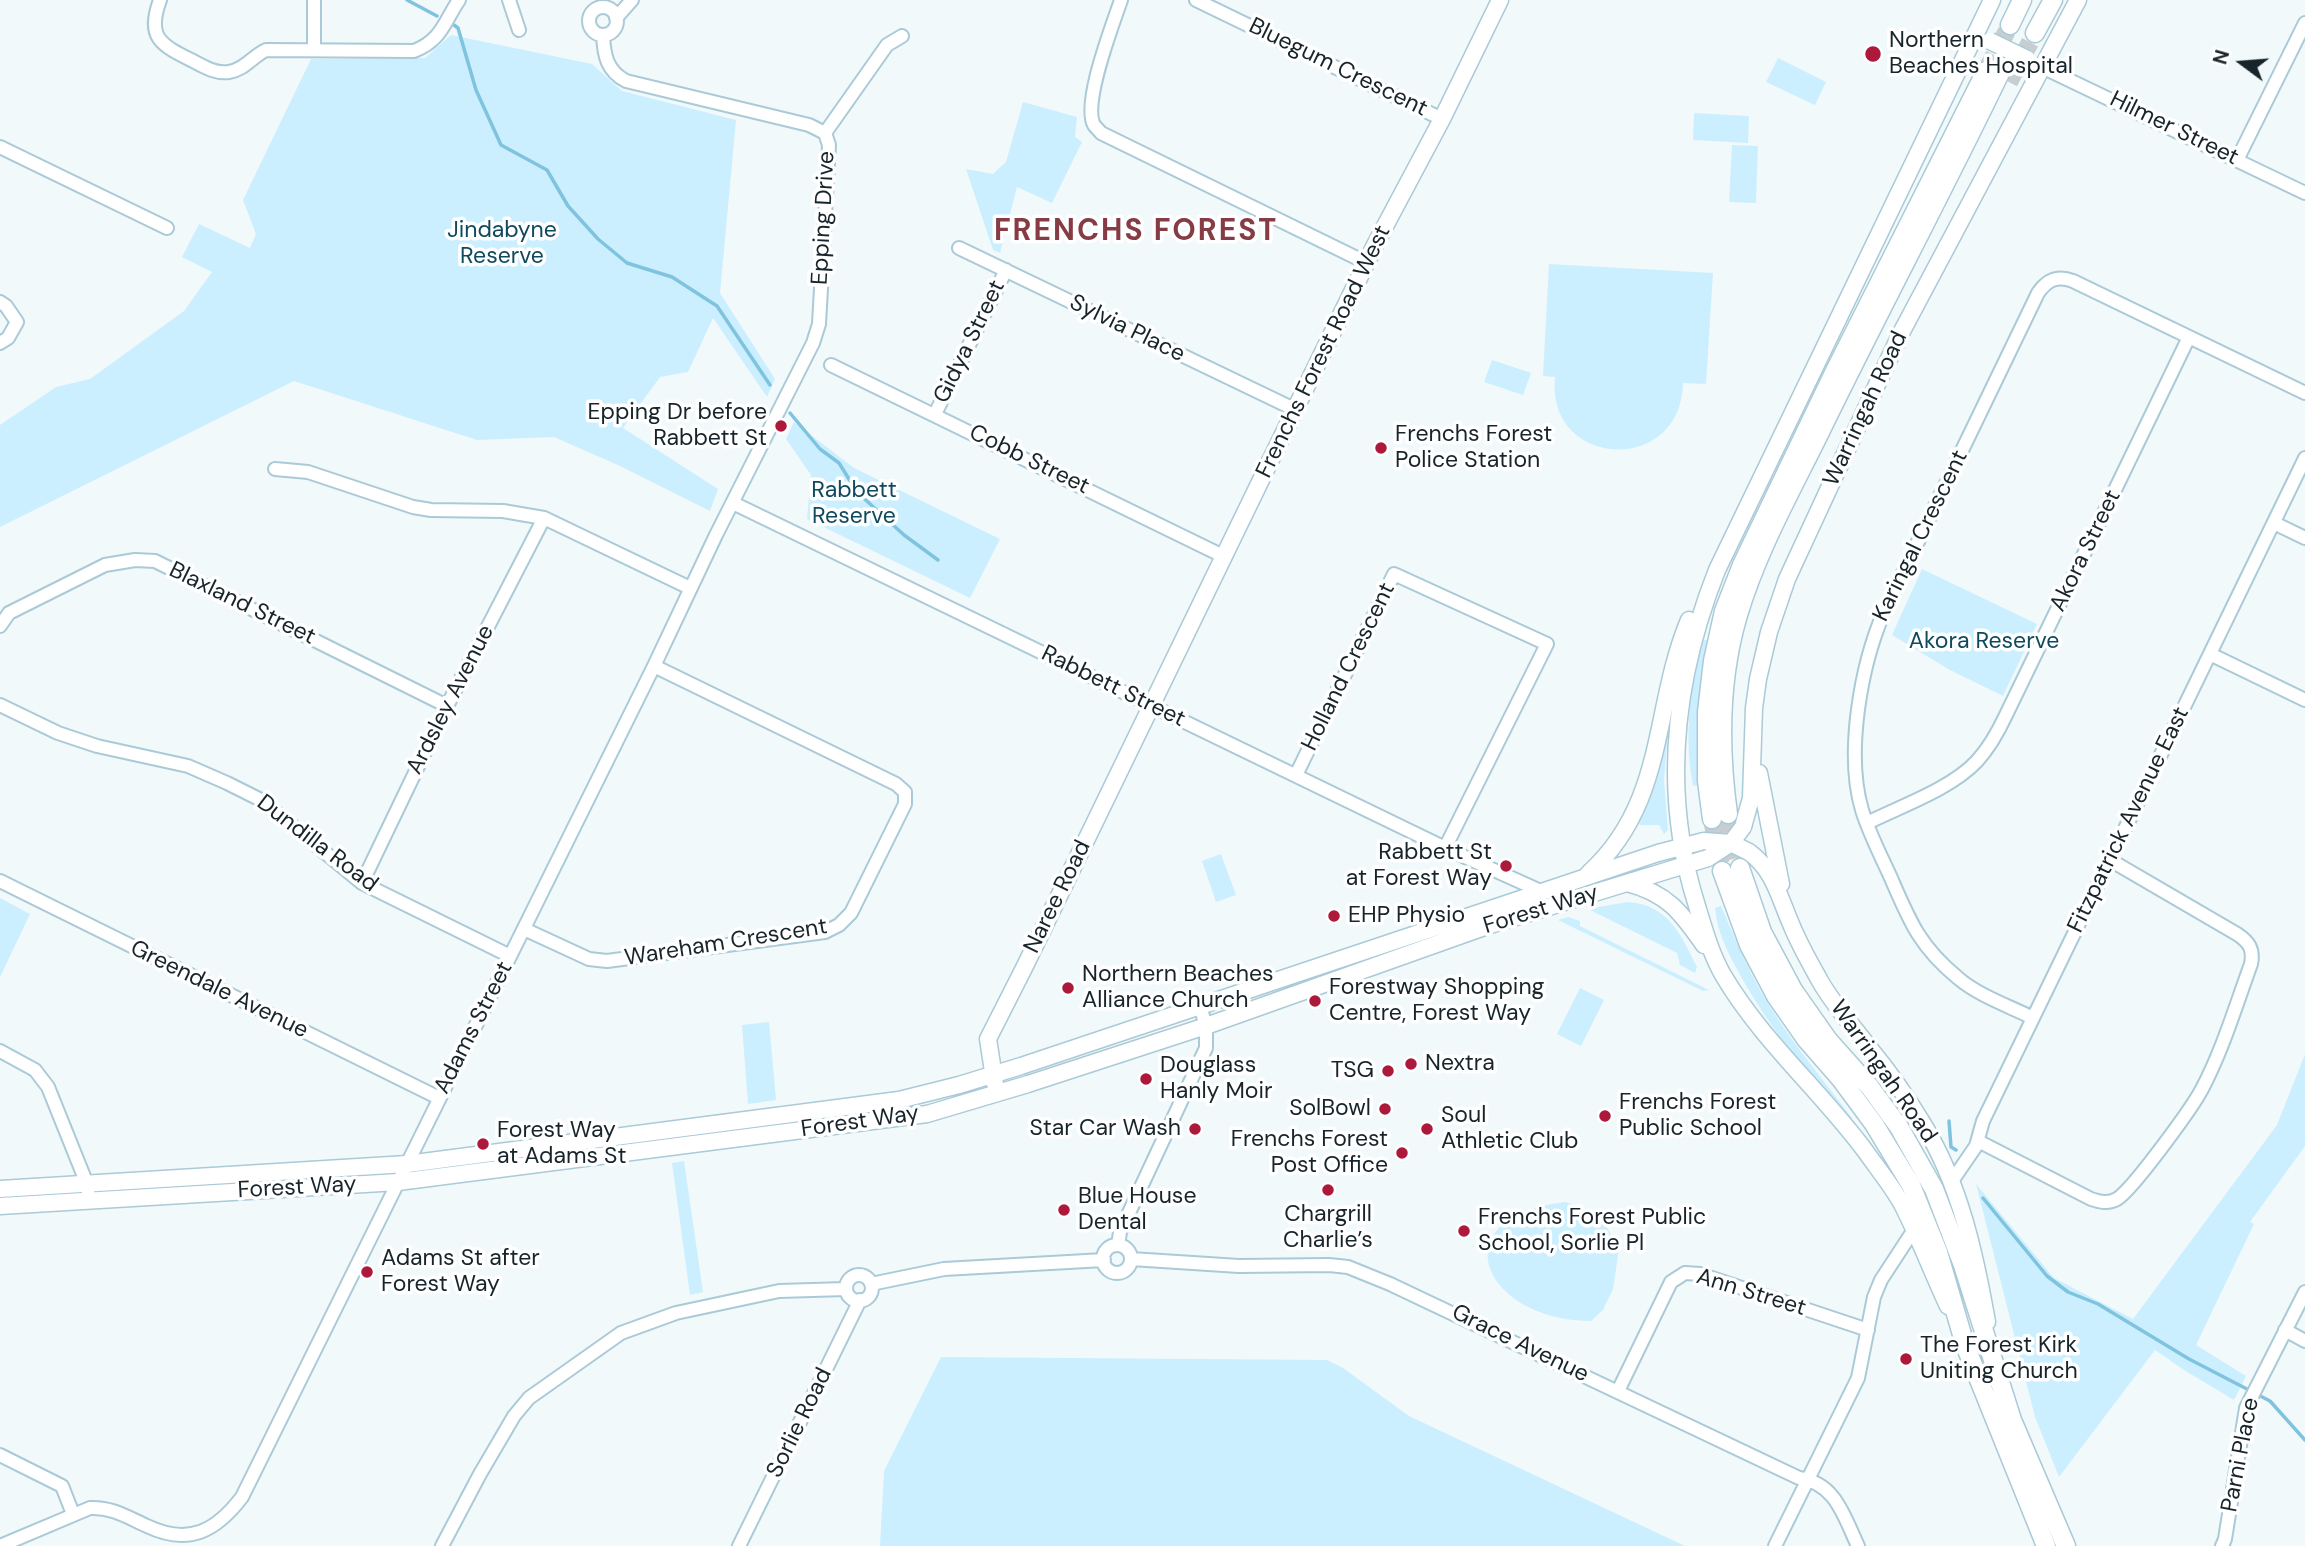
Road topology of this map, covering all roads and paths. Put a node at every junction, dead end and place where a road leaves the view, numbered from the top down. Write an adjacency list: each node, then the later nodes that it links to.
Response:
1 (160, 0): 22 (street)
2 (314, 0): 22 (street)
3 (459, 0): 22 (street)
4 (509, 0): 17 (street)
5 (632, 0): 15 (street)
6 (1121, 0): 31 (street)
7 (1196, 0): 24 (street, Bluegum Crescent)
8 (1500, 0): 24 (main road, Frenchs Forest Road West)
9 (1992, 0): 21 (main road, Warringah Road)
10 (2022, 0): 18 (highway)
11 (2039, 0): 18 (highway)
12 (2053, 0): 18 (highway)
13 (2078, 0): 23 (main road, Warringah Road)
14 (595, 4): 15 (street); 19 (street)
15 (616, 18): 19 (street)
16 (2305, 23): 27 (street)
17 (519, 30)
18 (2023, 30)
19 (603, 35): 25 (street, Epping Drive)
20 (902, 36): 25 (street)
21 (1983, 37): 23 (main road, bridge); 46 (main road, Warringah Road)
22 (314, 50)
23 (2042, 67): 27 (street, Hilmer Street); 56 (main road, Warringah Road)
24 (1442, 119): 31 (main road, Frenchs Forest Road West)
25 (825, 133): 42 (street, Epping Drive)
26 (0, 148): 29 (street)
27 (2237, 160): 28 (street, Hilmer Street)
28 (2305, 193)
29 (167, 228)
30 (959, 248): 32 (street, Sylvia Place)
31 (1367, 263): 38 (main road, Frenchs Forest Road West)
32 (1006, 270): 38 (street, Sylvia Place); 39 (street, Gidya Street)
33 (0, 302): 35 (street)
34 (2189, 337): 37 (street, Karingal Crescent); 59 (street, Akora Street); 59 (street, Karingal Crescent)
35 (0, 343)
36 (831, 365): 39 (street, Cobb Street)
37 (2305, 393)
38 (1296, 410): 47 (main road, Frenchs Forest Road West)
39 (935, 414): 47 (street, Cobb Street)
40 (2305, 458): 44 (street, Fitzpatrick Avenue East)
41 (275, 469): 43 (street)
42 (733, 503): 48 (street, Adams Street); 55 (street, Rabbett Street)
43 (544, 518): 48 (street); 54 (street, Ardsley Avenue)
44 (2274, 523): 45 (street); 50 (street, Fitzpatrick Avenue East)
45 (2305, 538)
46 (1727, 544): 61 (main road, Warringah Road); 65 (main road)
47 (1225, 557): 55 (main road, Frenchs Forest Road West)
48 (691, 588): 51 (street, Adams Street)
49 (0, 626): 54 (street, Blaxland Street)
50 (2210, 653): 52 (street); 63 (street, Fitzpatrick Avenue East)
51 (654, 666): 71 (street, Adams Street); 71 (street, Wareham Crescent)
52 (2305, 700)
53 (0, 705): 67 (street, Dundilla Road)
54 (447, 705): 67 (street, Ardsley Avenue)
55 (1152, 706): 57 (street, Rabbett Street); 78 (main road, Naree Road)
56 (1753, 743): 60 (main road, Warringah Road, bridge); 70 (main road)
57 (1297, 775): 62 (street, Rabbett Street); 62 (street, Holland Crescent)
58 (1720, 816): 58 (highway, Warringah Road)
59 (1867, 823): 75 (street, Karingal Crescent)
60 (1731, 843): 61 (main road, Warringah Road, bridge); 64 (main road, Warringah Road, bridge); 70 (main road, Warringah Road, bridge)
61 (1681, 846): 64 (main road, Warringah Road); 65 (main road, Forest Way)
62 (1445, 848): 69 (street, Rabbett Street)
63 (2110, 860): 75 (street, Fitzpatrick Avenue East); 81 (street)
64 (1685, 865): 68 (main road, Forest Way); 73 (main road, Warringah Road)
65 (1584, 878): 69 (main road, Forest Way)
66 (0, 881): 80 (street, Greendale Avenue)
67 (362, 883): 72 (street, Dundilla Road)
68 (1627, 883): 73 (main road); 76 (main road, Forest Way)
69 (1545, 893): 74 (main road, Forest Way)
70 (1787, 915): 83 (main road, Warringah Road)
71 (524, 929): 72 (street, Adams Street)
72 (510, 956): 80 (street, Adams Street)
73 (1715, 960): 88 (main road, Warringah Road)
74 (1200, 1006): 76 (street); 78 (main road, Forest Way)
75 (2033, 1018): 81 (street, Fitzpatrick Avenue East)
76 (1206, 1026): 79 (main road, Forest Way); 89 (street)
77 (0, 1051): 86 (street)
78 (992, 1075): 79 (main road, Naree Road); 82 (main road, Forest Way)
79 (997, 1093): 84 (main road, Forest Way)
80 (439, 1098): 82 (street, Adams Street)
81 (1977, 1144): 83 (street, Fitzpatrick Avenue East)
82 (407, 1164): 84 (street, Adams Street); 86 (main road, Forest Way)
83 (1952, 1181): 100 (main road, Warringah Road)
84 (398, 1182): 86 (main road, Forest Way); 105 (street, Adams Street)
85 (0, 1189): 86 (main road, Forest Way)
86 (88, 1192): 87 (main road, Forest Way)
87 (0, 1206)
88 (1913, 1230): 96 (street); 99 (main road, Warringah Road)
89 (1118, 1245): 90 (street); 91 (street)
90 (1131, 1259): 91 (street); 101 (street, Grace Avenue)
91 (1104, 1260): 92 (street)
92 (871, 1284): 93 (street); 95 (street)
93 (846, 1289): 95 (street); 107 (street)
94 (2305, 1292): 97 (street, Parni Place)
95 (860, 1300): 108 (street, Sorlie Road)
96 (1868, 1330): 101 (street, Ann Street); 103 (street)
97 (2285, 1330): 98 (street); 113 (street, Parni Place)
98 (2305, 1341)
99 (1965, 1345): 100 (highway, Warringah Road); 111 (highway, Warringah Road)
100 (1996, 1369): 112 (highway, Warringah Road)
101 (1618, 1391): 103 (street, Grace Avenue)
102 (0, 1455): 104 (street)
103 (1808, 1479): 109 (street); 110 (street, Grace Avenue)
104 (73, 1514): 105 (street); 106 (street)
105 (198, 1541)
106 (0, 1546)
107 (442, 1546)
108 (739, 1546)
109 (1775, 1546)
110 (1858, 1546)
111 (2046, 1546)
112 (2066, 1546)
113 (2222, 1546)

